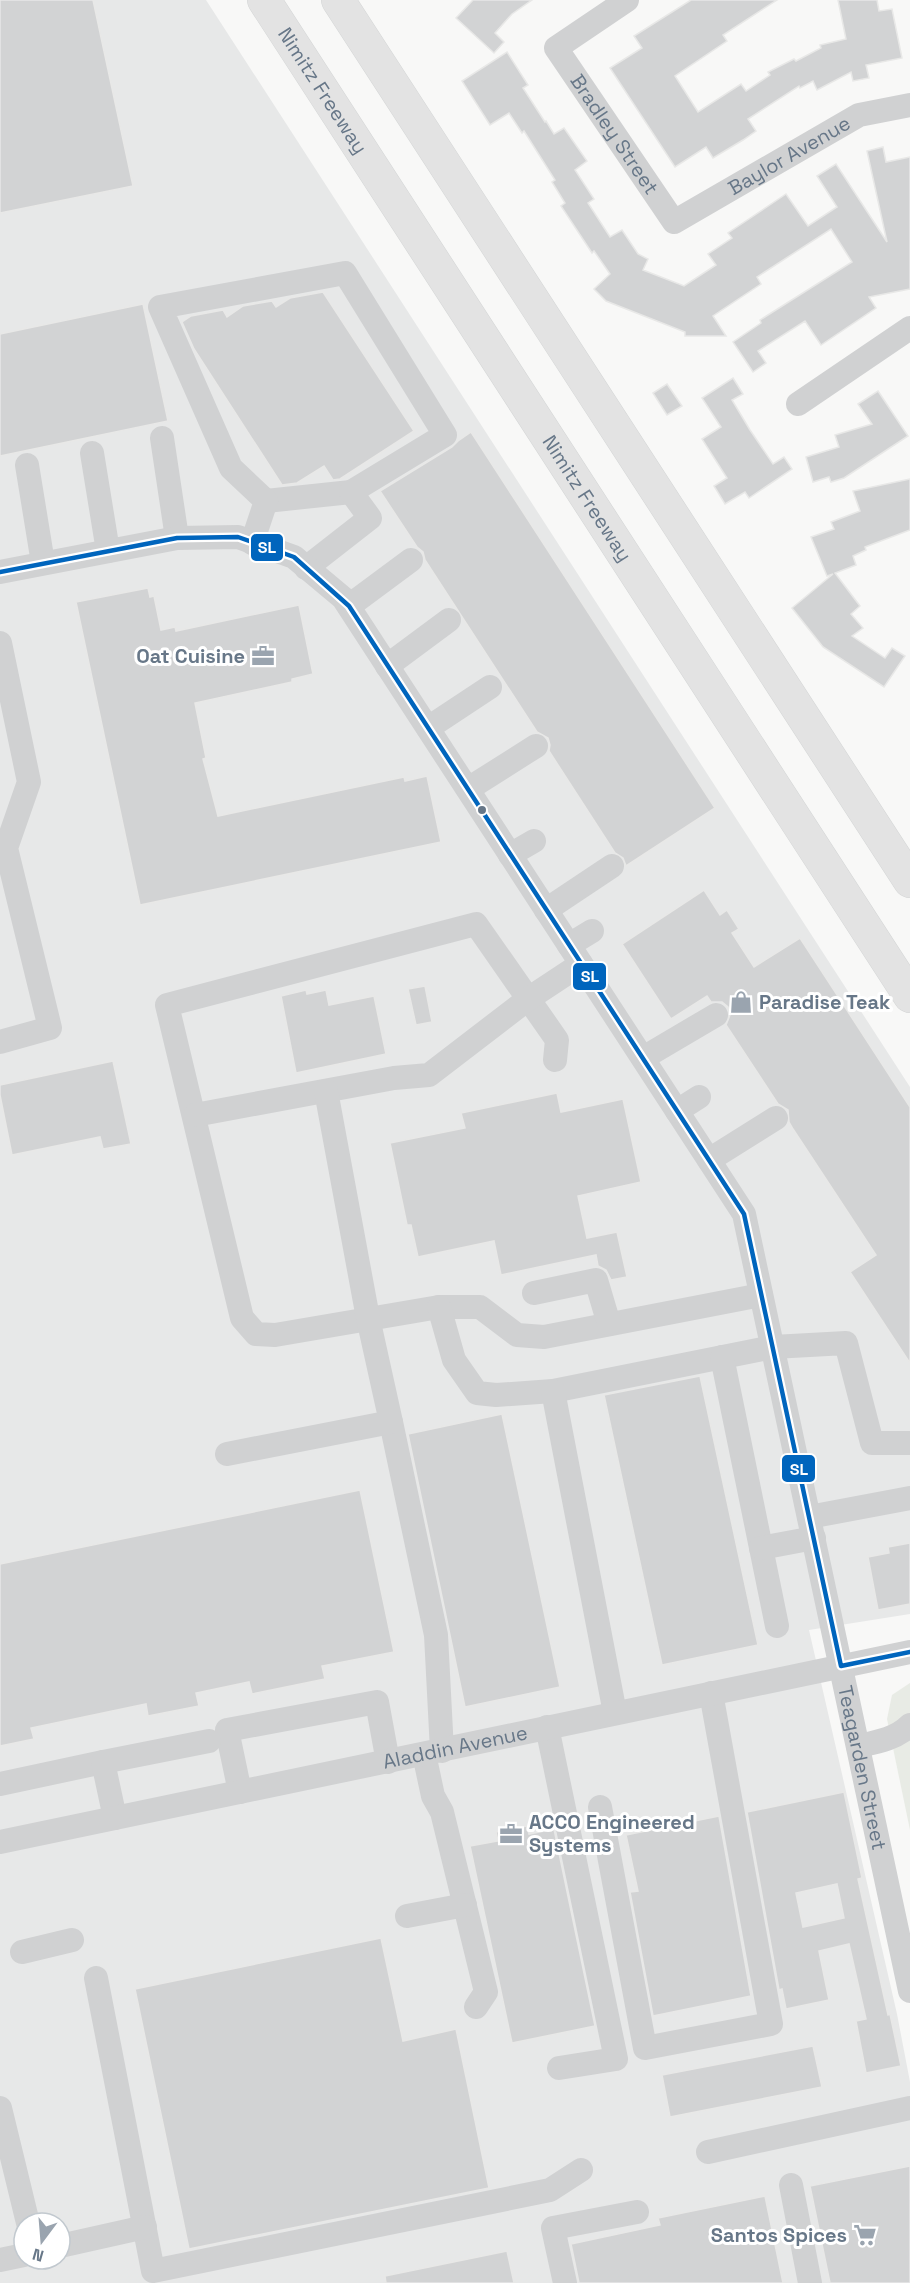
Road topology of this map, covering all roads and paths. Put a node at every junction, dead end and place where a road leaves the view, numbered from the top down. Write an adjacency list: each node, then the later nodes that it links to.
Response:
1 (264, 0): 36 (highway, Nimitz Freeway)
2 (338, 0): 32 (highway)
3 (627, 0): 5 (street, Bradley Street)
4 (910, 105): 5 (street, Baylor Avenue)
5 (674, 222)
6 (910, 328): 7 (street)
7 (798, 404)
8 (162, 438): 13 (street)
9 (92, 453): 15 (street)
10 (27, 465): 17 (street)
11 (351, 492): 12 (street); 12 (street); 18 (street)
12 (266, 501): 14 (street)
13 (177, 538): 14 (street, Teagarden Street); 15 (street, Teagarden Street)
14 (252, 543): 18 (street, Teagarden Street)
15 (108, 551): 17 (street, Teagarden Street)
16 (411, 560): 20 (street)
17 (43, 563): 19 (street, Teagarden Street)
18 (306, 568): 20 (street, Teagarden Street)
19 (0, 572)
20 (349, 606): 23 (street, Teagarden Street)
21 (450, 620): 23 (street)
22 (0, 643): 29 (street)
23 (387, 666): 25 (street, Teagarden Street)
24 (490, 687): 25 (street)
25 (428, 729): 27 (street, Teagarden Street)
26 (536, 746): 27 (street)
27 (468, 789): 30 (street, Teagarden Street)
28 (534, 842): 30 (street)
29 (3, 849): 39 (street)
30 (510, 855): 33 (street, Teagarden Street)
31 (612, 866): 33 (street)
32 (910, 881)
33 (546, 910): 35 (street, Teagarden Street)
34 (592, 931): 35 (street)
35 (575, 954): 37 (street); 40 (street, Teagarden Street)
36 (910, 996)
37 (528, 999): 41 (street); 42 (street); 45 (street)
38 (716, 1014): 40 (street)
39 (0, 1042)
40 (643, 1059): 44 (street, Teagarden Street)
41 (555, 1060)
42 (326, 1091): 45 (street); 51 (street)
43 (699, 1097): 44 (street)
44 (677, 1112): 47 (street, Teagarden Street)
45 (195, 1115): 51 (street)
46 (776, 1118): 47 (street)
47 (709, 1160): 49 (street, Teagarden Street)
48 (534, 1293): 52 (street)
49 (761, 1295): 52 (street); 53 (street, Teagarden Street)
50 (439, 1307): 51 (street); 52 (street); 55 (street)
51 (368, 1318): 56 (street)
52 (609, 1324)
53 (773, 1347): 54 (street); 57 (street); 60 (street, Teagarden Street)
54 (722, 1357): 55 (street); 61 (street)
55 (553, 1391): 66 (street)
56 (391, 1422): 58 (street); 71 (street)
57 (910, 1443)
58 (228, 1454)
59 (910, 1498): 60 (street)
60 (811, 1527): 61 (street); 64 (street, Teagarden Street)
61 (761, 1548): 62 (street)
62 (777, 1626)
63 (910, 1652): 64 (street, Aladdin Avenue)
64 (841, 1666): 65 (street, Aladdin Avenue); 70 (street, Teagarden Street)
65 (711, 1693): 66 (street, Aladdin Avenue); 76 (street)
66 (615, 1713): 68 (street, Aladdin Avenue)
67 (910, 1725): 70 (street)
68 (547, 1727): 71 (street, Aladdin Avenue); 86 (street)
69 (209, 1741): 72 (street)
70 (858, 1746): 84 (street, Teagarden Street)
71 (434, 1752): 73 (street, Aladdin Avenue); 79 (street)
72 (103, 1762): 74 (street); 77 (street)
73 (388, 1762): 75 (street, Aladdin Avenue); 75 (street)
74 (0, 1784)
75 (240, 1792): 77 (street, Aladdin Avenue)
76 (600, 1807)
77 (115, 1818): 78 (street, Aladdin Avenue)
78 (0, 1842)
79 (465, 1905): 80 (street); 85 (street)
80 (407, 1917)
81 (72, 1940): 82 (street)
82 (22, 1952)
83 (96, 1978): 94 (street)
84 (910, 1991)
85 (476, 2007)
86 (559, 2068)
87 (0, 2108): 92 (street)
88 (910, 2108): 89 (street)
89 (708, 2152)
90 (581, 2170): 94 (street)
91 (790, 2185): 97 (street)
92 (25, 2211)
93 (637, 2211): 96 (street)
94 (145, 2227): 95 (street)
95 (72, 2243)
96 (565, 2283)
97 (810, 2283)

